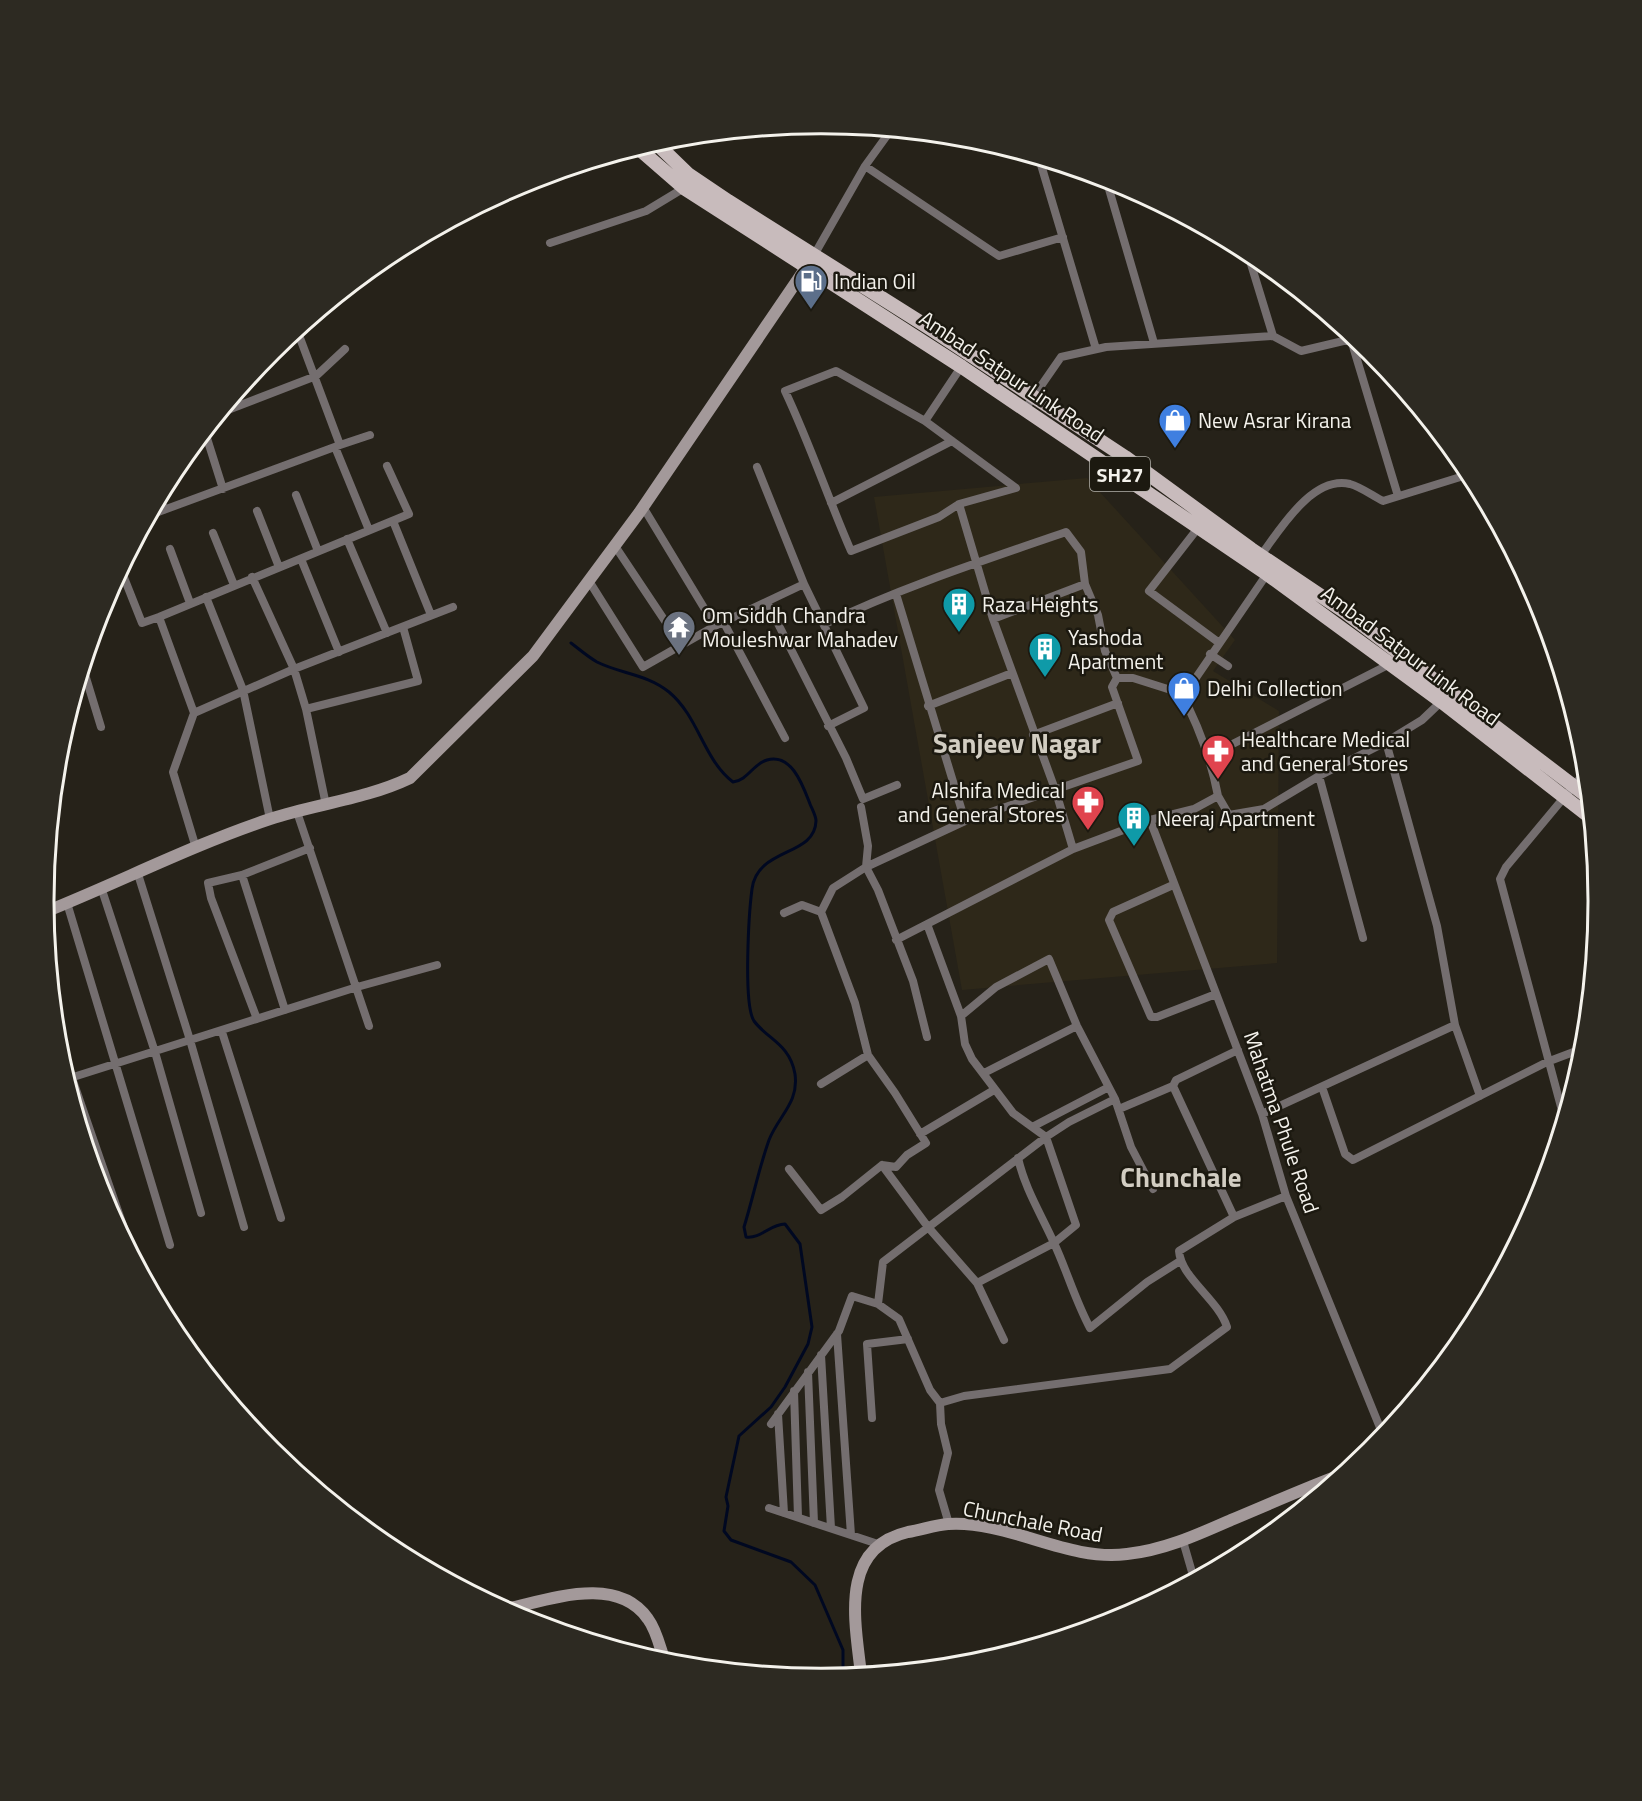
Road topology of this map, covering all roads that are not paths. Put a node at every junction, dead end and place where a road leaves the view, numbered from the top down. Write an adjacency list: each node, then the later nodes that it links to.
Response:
1 (886, 137): 4 (street)
2 (663, 150): 10 (main road, Ambad Satpur Link Road)
3 (646, 154): 6 (main road, Ambad Satpur Link Road / SH27)
4 (865, 166): 8 (street); 10 (street)
5 (1042, 167): 8 (street)
6 (684, 188): 9 (street); 10 (main road, Ambad Satpur Link Road / SH27)
7 (1109, 190): 15 (street)
8 (1063, 237): 17 (street)
9 (550, 243)
10 (810, 261): 19 (main road, Ambad Satpur Link Road / SH27); 38 (main road)
11 (1254, 268): 12 (street)
12 (1273, 336): 14 (street); 15 (street)
13 (300, 338): 20 (street)
14 (1343, 339)
15 (1154, 343): 17 (street)
16 (345, 349): 20 (street)
17 (1096, 349): 21 (street)
18 (1356, 352): 34 (street)
19 (966, 361): 21 (main road, Ambad Satpur Link Road); 23 (main road, Ambad Satpur Link Road / SH27); 24 (street)
20 (316, 376): 22 (street); 28 (street)
21 (1034, 397): 23 (street); 50 (main road, Ambad Satpur Link Road)
22 (234, 408)
23 (1025, 409): 43 (main road, Ambad Satpur Link Road / SH27)
24 (925, 421): 27 (street); 35 (street)
25 (370, 435): 28 (street)
26 (208, 440): 32 (street)
27 (952, 441): 35 (street); 36 (street)
28 (337, 446): 32 (street); 44 (street)
29 (387, 466): 42 (street)
30 (757, 467): 58 (street)
31 (1461, 477): 34 (street)
32 (223, 489): 39 (street)
33 (296, 495): 49 (street)
34 (1398, 496): 50 (street)
35 (831, 503): 36 (street)
36 (959, 504): 52 (street)
37 (163, 507): 39 (street)
38 (643, 507): 47 (main road); 69 (street)
39 (164, 510): 40 (street)
40 (161, 511)
41 (256, 511): 53 (street)
42 (393, 521): 44 (street); 66 (street)
43 (1198, 528): 54 (main road, Ambad Satpur Link Road / SH27); 73 (street)
44 (369, 530): 46 (street)
45 (213, 533): 60 (street)
46 (346, 539): 49 (street); 72 (street)
47 (615, 546): 57 (main road); 74 (street)
48 (170, 549): 64 (street)
49 (318, 551): 51 (street)
50 (1261, 555): 54 (main road, Ambad Satpur Link Road)
51 (301, 559): 53 (street); 75 (street)
52 (978, 562): 59 (street); 61 (street); 68 (street)
53 (279, 567): 55 (street)
54 (1271, 569): 73 (street); 77 (main road, Ambad Satpur Link Road / SH27); 85 (main road, Ambad Satpur Link Road)
55 (252, 577): 60 (street); 79 (street)
56 (125, 579): 67 (street)
57 (589, 581): 74 (street); 104 (main road)
58 (804, 584): 63 (street); 70 (street)
59 (1085, 584): 68 (street); 81 (street)
60 (234, 585): 62 (street)
61 (896, 594): 70 (street); 87 (street)
62 (206, 597): 64 (street); 84 (street)
63 (767, 602): 69 (street); 90 (street)
64 (190, 603): 67 (street)
65 (453, 607): 66 (street)
66 (431, 615): 71 (street)
67 (159, 617): 89 (street)
68 (993, 619): 80 (street)
69 (719, 623): 74 (street); 93 (street)
70 (825, 624): 90 (street)
71 (403, 627): 72 (street); 88 (street)
72 (387, 633): 75 (street)
73 (1218, 642): 76 (street)
74 (681, 645)
75 (339, 652): 79 (street)
76 (1210, 654): 78 (street); 83 (street)
77 (1388, 665): 85 (main road, Ambad Satpur Link Road / SH27); 95 (street)
78 (1228, 666)
79 (294, 669): 84 (street); 88 (street)
80 (1012, 673): 87 (street); 92 (street)
81 (1117, 678): 83 (street); 86 (street)
82 (87, 681): 91 (street)
83 (1179, 689): 95 (street)
84 (243, 690): 89 (street); 108 (street)
85 (1446, 696): 94 (street); 99 (main road, Ambad Satpur Link Road); 103 (main road, Ambad Satpur Link Road / SH27)
86 (1118, 703): 92 (street); 101 (street)
87 (928, 706): 110 (street)
88 (306, 709): 104 (street)
89 (194, 713): 111 (street)
90 (828, 726): 98 (street)
91 (101, 727)
92 (1033, 735): 101 (street)
93 (785, 738)
94 (1386, 742): 96 (street); 132 (street)
95 (1207, 757): 102 (street)
96 (1319, 776): 102 (street); 124 (street)
97 (1578, 781): 99 (street)
98 (897, 785)
99 (1574, 786): 100 (main road, Ambad Satpur Link Road); 103 (street)
100 (1579, 790)
101 (1056, 792): 110 (street); 113 (street)
102 (1218, 796): 109 (street)
103 (1565, 798): 106 (main road, Ambad Satpur Link Road / SH27); 142 (street)
104 (326, 805): 107 (main road)
105 (861, 807): 114 (street)
106 (1582, 811)
107 (297, 812): 108 (main road); 112 (street)
108 (270, 819): 111 (main road)
109 (1150, 820): 113 (street); 117 (street, Mahatma Phule Road)
110 (965, 821): 114 (street)
111 (196, 848): 115 (main road)
112 (310, 849): 116 (street); 127 (street)
113 (1073, 849): 123 (street)
114 (866, 867): 121 (street); 125 (street)
115 (136, 871): 118 (main road); 137 (street)
116 (242, 875): 129 (street); 131 (street)
117 (1173, 885): 128 (street, Mahatma Phule Road); 128 (street)
118 (101, 886): 119 (main road); 139 (street)
119 (67, 903): 120 (main road); 143 (street)
120 (54, 908)
121 (821, 912): 122 (street); 141 (street)
122 (784, 913)
123 (927, 924): 125 (street); 130 (street)
124 (1363, 938)
125 (896, 940): 136 (street)
126 (437, 965): 127 (street)
127 (357, 987): 129 (street); 133 (street)
128 (1216, 994): 138 (street, Mahatma Phule Road)
129 (285, 1010): 131 (street)
130 (961, 1016): 134 (street); 144 (street)
131 (257, 1019): 135 (street)
132 (1455, 1025): 148 (street); 151 (street)
133 (369, 1026)
134 (1077, 1026): 144 (street); 149 (street)
135 (222, 1032): 137 (street); 166 (street)
136 (927, 1037)
137 (190, 1040): 139 (street); 167 (street)
138 (1238, 1050): 147 (street); 155 (street, Mahatma Phule Road)
139 (155, 1052): 143 (street); 164 (street)
140 (1572, 1052): 142 (street)
141 (868, 1055): 146 (street); 157 (street)
142 (1547, 1062): 151 (street); 153 (street)
143 (117, 1064): 145 (street); 170 (street)
144 (984, 1073): 150 (street)
145 (75, 1077)
146 (821, 1084)
147 (1173, 1086): 154 (street); 165 (street)
148 (1322, 1087): 151 (street); 155 (street)
149 (1107, 1088): 152 (street); 156 (street)
150 (994, 1090): 156 (street); 157 (street)
151 (1480, 1096)
152 (1115, 1100): 154 (street); 158 (street)
153 (1560, 1105)
154 (1119, 1109): 162 (street)
155 (1262, 1114): 163 (street, Mahatma Phule Road)
156 (1034, 1126): 158 (street)
157 (920, 1134): 160 (street)
158 (1046, 1137): 159 (street); 169 (street)
159 (1018, 1158): 168 (street); 169 (street)
160 (882, 1166): 161 (street); 168 (street)
161 (789, 1169)
162 (1153, 1189)
163 (1286, 1196): 165 (street); 184 (street, Mahatma Phule Road)
164 (201, 1213)
165 (1234, 1216): 171 (street)
166 (281, 1218)
167 (244, 1227)
168 (928, 1227): 172 (street); 173 (street)
169 (1054, 1243): 171 (street); 172 (street)
170 (170, 1245)
171 (1180, 1261): 180 (street)
172 (977, 1283): 176 (street)
173 (878, 1304): 174 (street); 175 (street)
174 (837, 1334): 177 (street); 192 (street)
175 (908, 1339): 180 (street); 182 (street)
176 (1004, 1340)
177 (820, 1355): 178 (street); 191 (street)
178 (808, 1372): 179 (street); 189 (street)
179 (794, 1391): 181 (street); 188 (street)
180 (940, 1403): 190 (street)
181 (778, 1414): 183 (street); 187 (street)
182 (872, 1418)
183 (771, 1424)
184 (1379, 1426)
185 (1319, 1484): 193 (main road, Chunchale Road)
186 (769, 1508): 187 (street)
187 (784, 1513): 188 (street)
188 (798, 1518): 189 (street)
189 (814, 1523): 191 (street)
190 (949, 1524): 193 (main road, Chunchale Road); 194 (main road, Chunchale Road)
191 (831, 1528): 192 (street)
192 (851, 1535): 194 (street)
193 (1183, 1540): 195 (street)
194 (878, 1544): 198 (main road)
195 (1192, 1571)
196 (522, 1607): 197 (main road)
197 (661, 1650)
198 (860, 1666)

